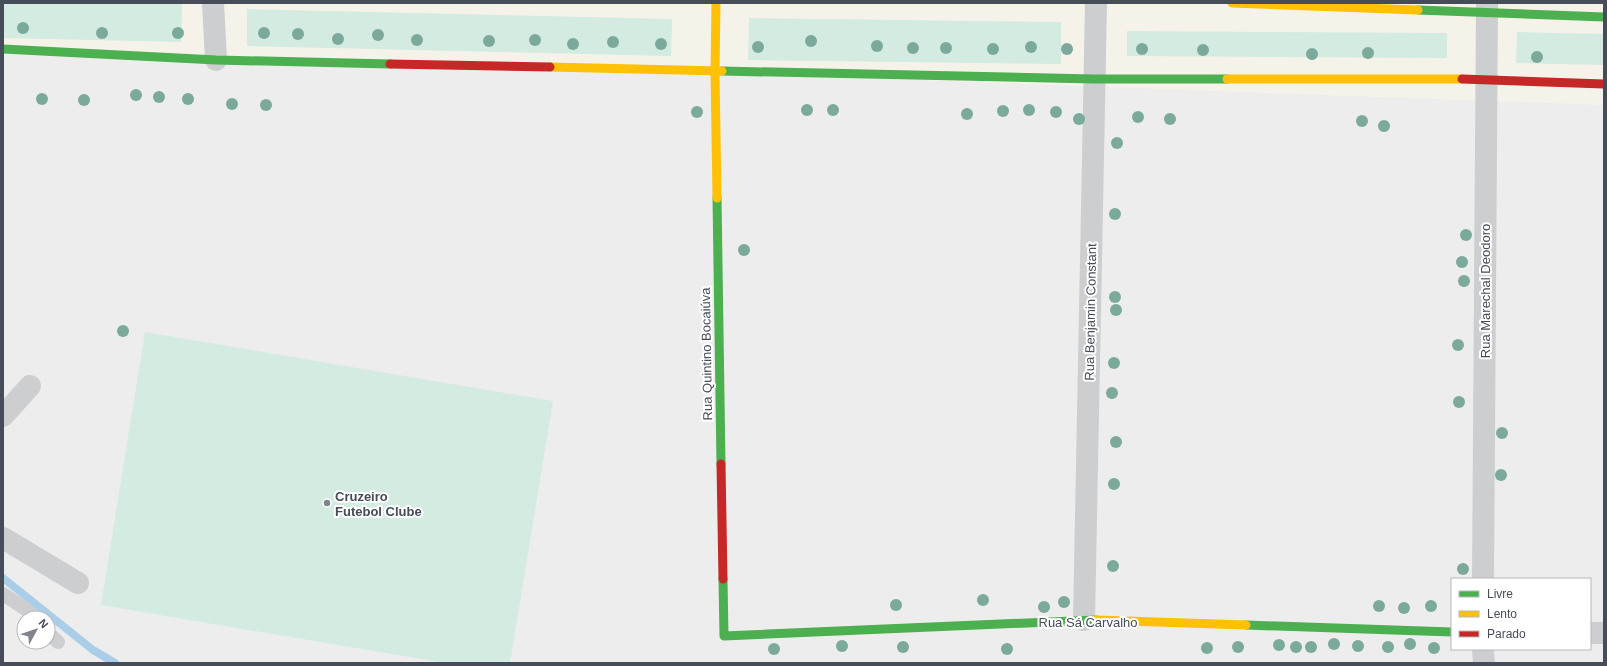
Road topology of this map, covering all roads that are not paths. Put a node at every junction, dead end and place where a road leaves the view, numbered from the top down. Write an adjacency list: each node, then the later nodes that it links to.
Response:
1 (213, 3): 8 (street)
2 (716, 3): 9 (street, Rua Quintino Bocaiúva)
3 (1096, 3): 10 (street, Rua Benjamin Constant)
4 (1232, 3): 5 (street)
5 (1487, 7): 6 (street); 11 (street, Rua Marechal Deodoro)
6 (1604, 17)
7 (3, 49): 8 (street)
8 (216, 60): 9 (street)
9 (715, 71): 10 (street); 24 (street, Rua Quintino Bocaiúva)
10 (1094, 79): 11 (street); 20 (street, Rua Benjamin Constant)
11 (1485, 79): 12 (street); 16 (street, Rua Marechal Deodoro)
12 (1604, 84)
13 (30, 386): 14 (street)
14 (3, 416)
15 (3, 538): 17 (street)
16 (1483, 578)
17 (78, 583)
18 (3, 594): 19 (lane)
19 (27, 610)
20 (1084, 620): 21 (street, Rua Sá Carvalho); 24 (street, Rua Sá Carvalho)
21 (1451, 632)
22 (1591, 633): 23 (street)
23 (1604, 633)
24 (724, 636)
25 (1483, 650): 26 (street)
26 (1484, 663)

